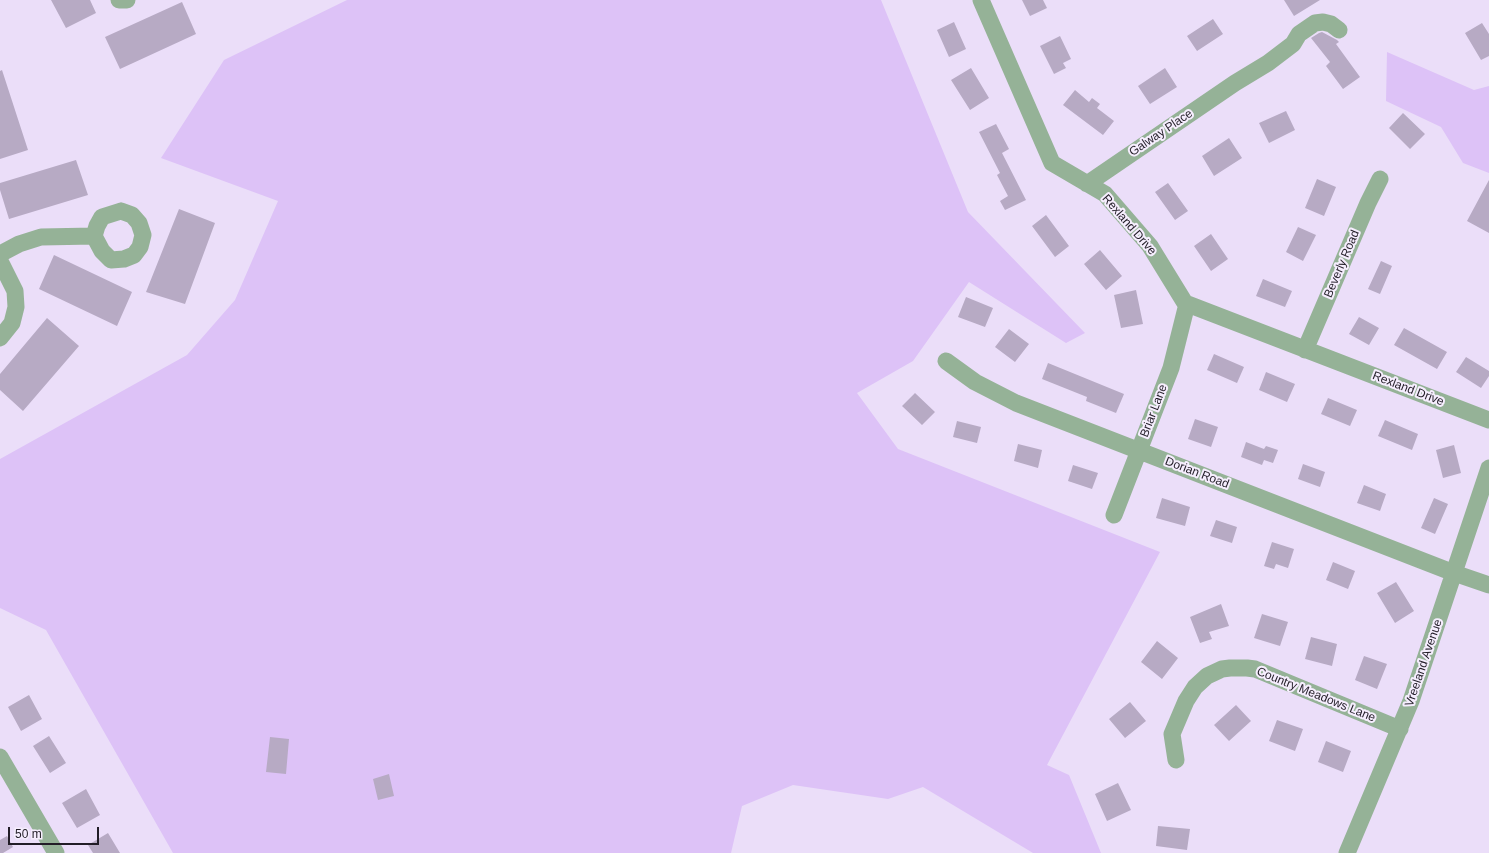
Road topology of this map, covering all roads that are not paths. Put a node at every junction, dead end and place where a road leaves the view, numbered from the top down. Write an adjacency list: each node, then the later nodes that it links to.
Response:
1 (119, 0): 2 (street)
2 (127, 0)
3 (981, 0): 6 (street, Rexland Drive)
4 (1339, 30): 6 (street, Galway Place)
5 (1380, 179): 12 (street, Beverly Road)
6 (1087, 184): 10 (street, Rexland Drive)
7 (94, 236): 8 (street)
8 (0, 254)
9 (0, 261): 11 (street)
10 (1187, 304): 12 (street, Rexland Drive); 15 (street, Briar Lane)
11 (0, 338)
12 (1305, 350): 14 (street, Rexland Drive)
13 (946, 361): 15 (street, Dorian Road)
14 (1489, 420)
15 (1139, 450): 17 (street, Briar Lane); 18 (street, Dorian Road)
16 (1489, 468): 18 (street, Vreeland Avenue)
17 (1114, 515)
18 (1454, 573): 19 (street, Dorian Road); 20 (street, Vreeland Avenue)
19 (1489, 585)
20 (1400, 729): 22 (street, Country Meadows Lane); 24 (street, Vreeland Avenue)
21 (0, 757): 23 (street)
22 (1176, 760)
23 (56, 853)
24 (1347, 853)

